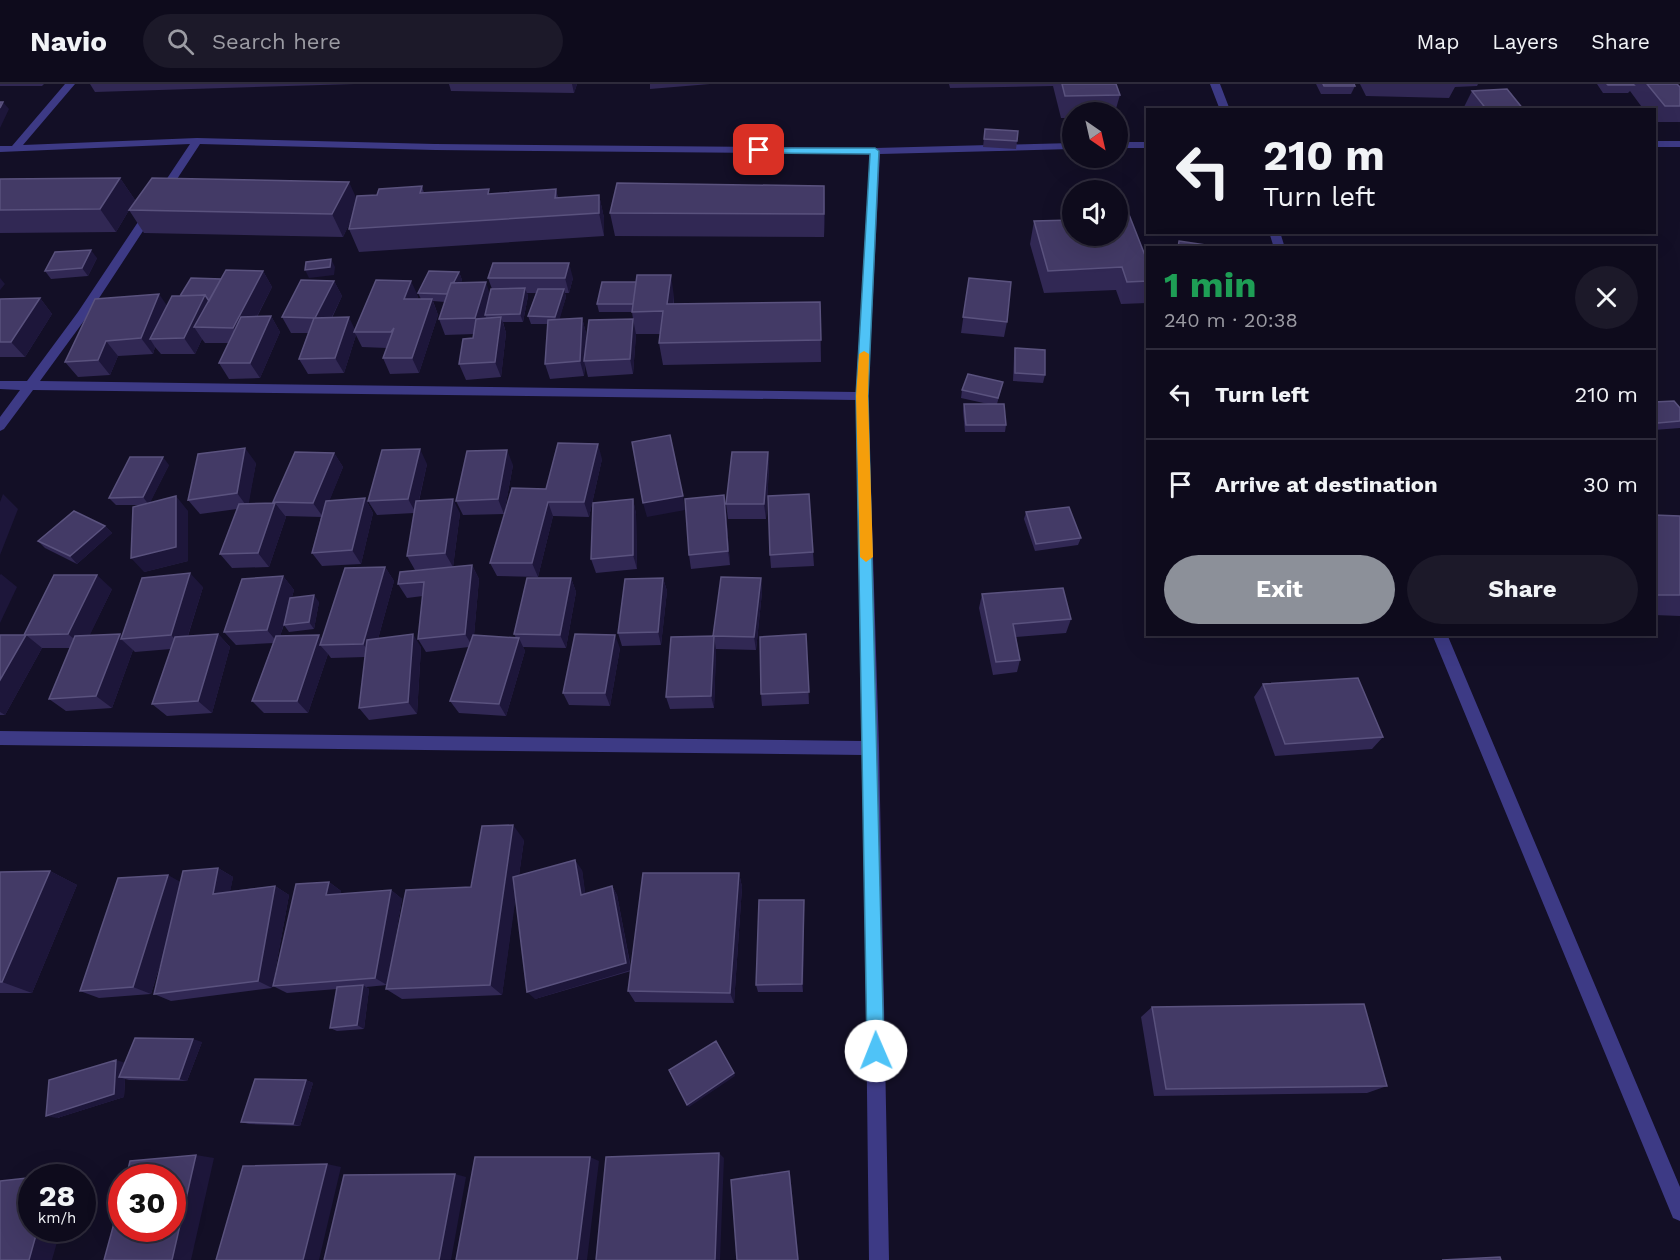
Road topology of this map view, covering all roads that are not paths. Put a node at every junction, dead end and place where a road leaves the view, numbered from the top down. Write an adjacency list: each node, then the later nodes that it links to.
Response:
1 (70, 84): 11 (street)
2 (1215, 84): 3 (street)
3 (1223, 108)
4 (197, 141): 11 (street); 12 (street); 13 (street)
5 (1656, 144): 6 (street)
6 (1680, 144)
7 (1128, 145): 8 (street)
8 (1146, 145)
9 (1062, 146): 12 (street)
10 (0, 149): 11 (street)
11 (14, 149)
12 (875, 151): 15 (street)
13 (30, 384): 14 (street); 15 (street); 16 (street)
14 (0, 385)
15 (862, 396): 19 (street)
16 (0, 426)
17 (1440, 636): 20 (street)
18 (0, 738): 19 (street)
19 (871, 748): 21 (street)
20 (1680, 1211)
21 (879, 1260)

